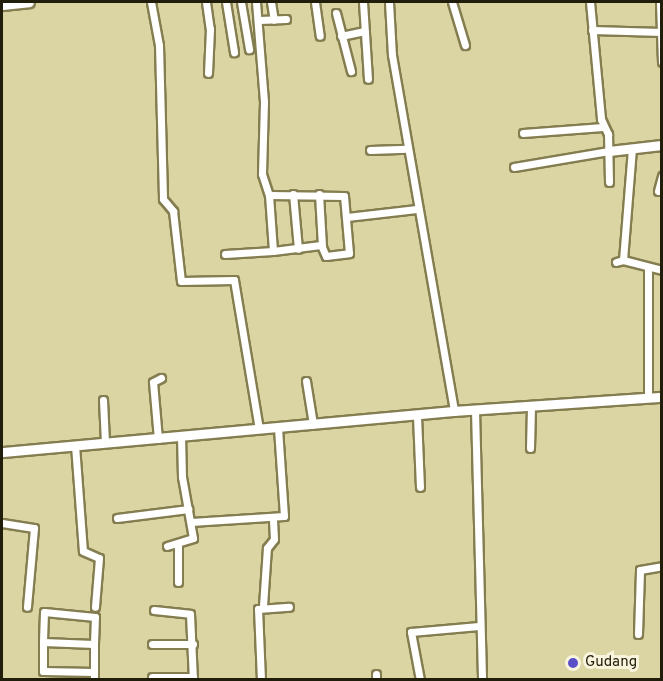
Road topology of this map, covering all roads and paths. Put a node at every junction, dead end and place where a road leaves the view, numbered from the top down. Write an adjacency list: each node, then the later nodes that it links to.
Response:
1 (29, 2): 14 (street)
2 (151, 2): 64 (street)
3 (206, 2): 29 (street)
4 (226, 2): 26 (street)
5 (241, 2): 25 (street)
6 (256, 2): 17 (street)
7 (271, 2): 18 (street)
8 (315, 2): 22 (street)
9 (363, 2): 20 (street)
10 (389, 2): 34 (street)
11 (452, 2): 24 (street)
12 (590, 2): 19 (street)
13 (660, 2): 21 (street)
14 (2, 5)
15 (336, 13): 23 (street)
16 (286, 19): 18 (street)
17 (259, 20): 18 (street); 44 (street)
18 (274, 20)
19 (592, 30): 21 (street); 31 (street)
20 (364, 31): 23 (street); 30 (street)
21 (661, 32): 27 (street)
22 (320, 36)
23 (341, 36): 28 (street)
24 (465, 45)
25 (249, 49)
26 (234, 52)
27 (662, 62)
28 (351, 71)
29 (208, 73)
30 (368, 79)
31 (603, 127): 32 (street); 37 (street)
32 (523, 133)
33 (662, 145): 35 (street)
34 (407, 148): 36 (street); 45 (street)
35 (632, 148): 37 (street); 51 (street)
36 (370, 150)
37 (609, 151): 38 (street); 40 (street)
38 (514, 167)
39 (662, 176): 41 (street)
40 (609, 182)
41 (658, 191)
42 (293, 194): 43 (street); 44 (street); 48 (street)
43 (319, 194): 46 (street); 47 (street)
44 (269, 195): 49 (street)
45 (417, 209): 46 (street); 60 (street)
46 (347, 217): 47 (street)
47 (322, 246): 48 (street)
48 (298, 249): 49 (street)
49 (273, 251): 50 (street)
50 (225, 254)
51 (648, 268): 52 (street); 56 (street)
52 (662, 270)
53 (161, 378): 66 (street)
54 (306, 381): 62 (street)
55 (662, 397): 56 (street)
56 (648, 398): 58 (street)
57 (103, 400): 67 (street)
58 (531, 406): 59 (street); 69 (street)
59 (476, 410): 60 (street); 86 (street)
60 (454, 411): 61 (street)
61 (417, 416): 62 (street); 71 (street)
62 (313, 424): 63 (street)
63 (278, 427): 64 (street); 74 (street)
64 (259, 429): 65 (street)
65 (180, 437): 66 (street); 72 (street)
66 (158, 439): 67 (street)
67 (105, 443): 68 (street)
68 (75, 445): 70 (street); 83 (street)
69 (530, 448)
70 (2, 452)
71 (420, 487)
72 (188, 509): 73 (street); 75 (street)
73 (117, 518)
74 (273, 518): 75 (street); 81 (street)
75 (191, 522): 77 (street)
76 (2, 523): 82 (street)
77 (178, 544): 78 (street); 80 (street)
78 (167, 546)
79 (662, 566): 87 (street)
80 (177, 582)
81 (263, 606): 84 (street); 95 (street)
82 (27, 607)
83 (95, 607)
84 (289, 607)
85 (154, 610): 91 (street)
86 (479, 626): 96 (street); 97 (street)
87 (638, 634)
88 (43, 642): 89 (street); 89 (street); 92 (street)
89 (94, 644): 92 (street)
90 (152, 644): 91 (street)
91 (193, 644): 94 (street)
92 (94, 676)
93 (152, 677): 94 (street)
94 (193, 678)
95 (261, 680)
96 (420, 680)
97 (482, 680)

